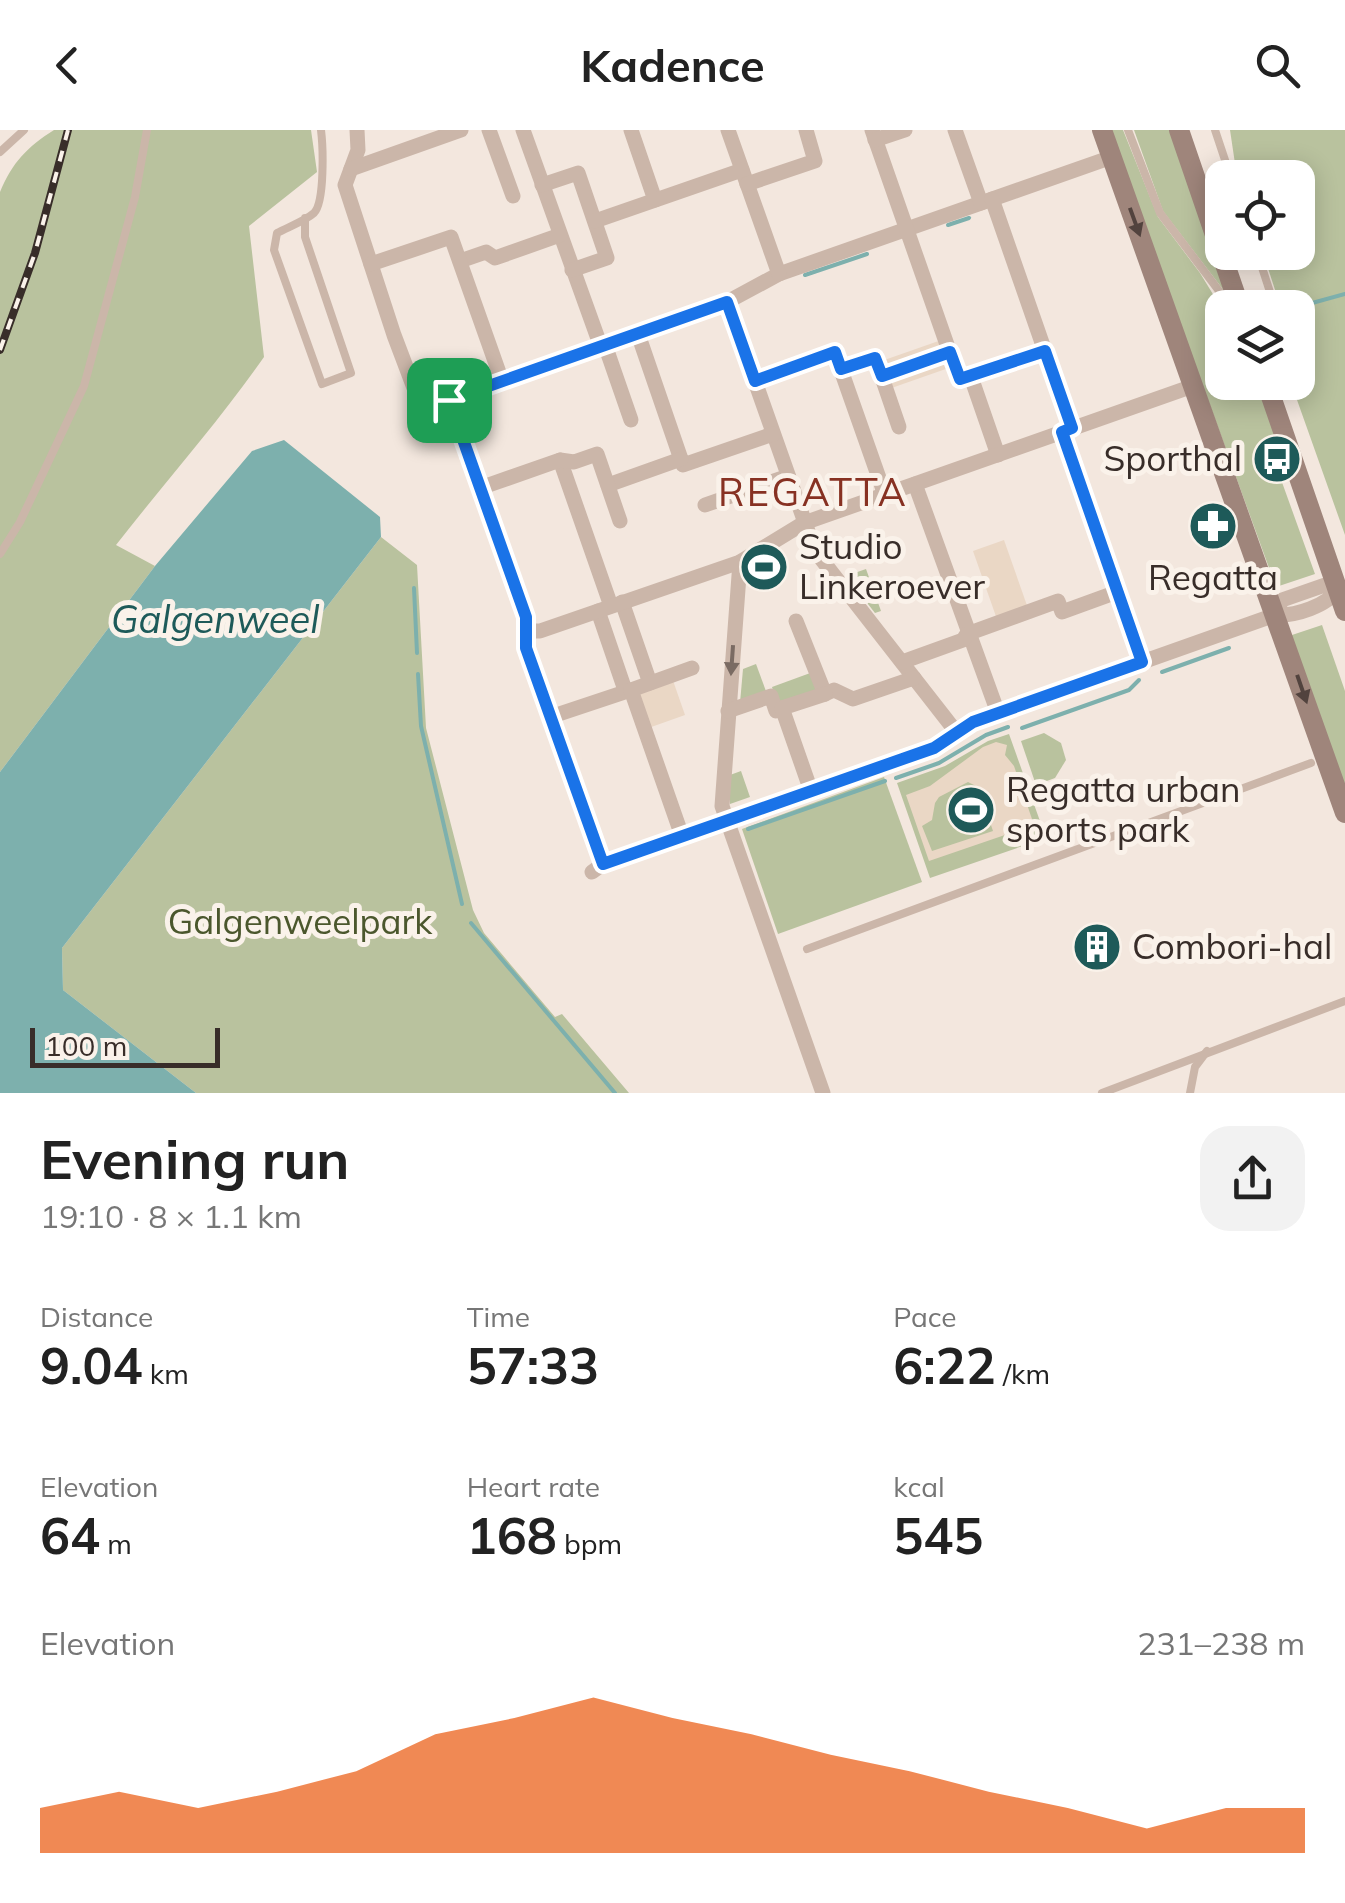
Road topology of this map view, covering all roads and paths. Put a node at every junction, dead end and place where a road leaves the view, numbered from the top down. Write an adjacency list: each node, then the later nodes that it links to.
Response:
1 (24, 130): 19 (lane)
2 (147, 130): 66 (lane)
3 (321, 130): 28 (lane)
4 (357, 130): 22 (street)
5 (460, 130): 22 (street)
6 (489, 130): 25 (street)
7 (524, 130): 24 (street)
8 (631, 130): 26 (street)
9 (728, 130): 23 (street)
10 (824, 130): 18 (street)
11 (905, 130): 17 (street)
12 (956, 130): 27 (street)
13 (1102, 130): 20 (main road)
14 (1128, 130): 36 (lane)
15 (1179, 130): 37 (main road)
16 (1214, 130): 21 (lane)
17 (874, 135): 30 (street)
18 (808, 139): 23 (street)
19 (0, 152)
20 (1112, 157): 27 (street); 48 (main road, one-way to 48)
21 (1225, 160)
22 (351, 169): 33 (street)
23 (745, 177): 26 (street); 35 (street)
24 (542, 186): 29 (street); 31 (street)
25 (513, 196)
26 (655, 200): 29 (street)
27 (986, 201): 30 (street); 41 (street)
28 (305, 218): 28 (lane)
29 (595, 221): 34 (street)
30 (908, 230): 35 (street); 42 (street)
31 (560, 235): 32 (street); 34 (street)
32 (460, 261): 33 (street); 47 (street)
33 (371, 264): 49 (street)
34 (572, 270): 40 (street)
35 (779, 274): 38 (street)
36 (1218, 290)
37 (1234, 290)
38 (727, 302): 39 (street); 46 (street)
39 (638, 334): 40 (street); 57 (street)
40 (603, 346): 47 (street); 51 (street)
41 (1045, 351): 45 (street); 53 (street)
42 (950, 352): 44 (street); 45 (street)
43 (841, 369): 44 (street); 46 (street); 62 (street)
44 (882, 376): 52 (street)
45 (965, 378): 55 (street)
46 (755, 381): 54 (street)
47 (502, 382): 49 (street)
48 (1193, 386): 53 (street); 72 (main road)
49 (449, 400): 61 (street)
50 (1272, 400): 68 (main road)
51 (631, 420)
52 (899, 427)
53 (1067, 430): 55 (street); 69 (street)
54 (773, 434): 57 (street); 58 (street)
55 (998, 455): 59 (street)
56 (560, 460): 60 (street); 61 (street); 70 (street)
57 (686, 462): 60 (street)
58 (788, 476): 63 (street); 65 (street)
59 (915, 484): 62 (street); 75 (street)
60 (608, 485): 64 (street)
61 (480, 488): 74 (street)
62 (884, 494): 65 (street)
63 (705, 505)
64 (620, 521)
65 (804, 523): 67 (street); 76 (street)
66 (0, 554)
67 (740, 562): 70 (street); 83 (street, one-way to 83)
68 (1338, 589): 71 (main road); 72 (street)
69 (1118, 592): 75 (street); 77 (street)
70 (609, 603): 74 (street); 80 (street); 81 (street)
71 (1345, 611)
72 (1276, 614): 77 (street); 90 (main road, one-way to 90)
73 (796, 622): 82 (street)
74 (526, 631): 86 (street)
75 (967, 634): 76 (street); 85 (street)
76 (902, 662): 79 (street)
77 (1142, 662): 85 (street)
78 (692, 668): 80 (street)
79 (914, 678): 82 (street); 87 (street)
80 (650, 681): 81 (street)
81 (628, 690): 86 (street); 92 (street)
82 (826, 693): 84 (street)
83 (728, 710): 84 (street); 91 (street)
84 (783, 710): 89 (street)
85 (998, 713): 87 (street)
86 (556, 715): 92 (street)
87 (957, 733): 89 (street)
88 (1311, 763): 93 (lane)
89 (812, 792): 91 (street)
90 (1345, 813)
91 (727, 820): 92 (street); 96 (street)
92 (682, 836)
93 (807, 949)
94 (1345, 1001): 95 (lane)
95 (1207, 1051): 97 (lane); 98 (lane)
96 (823, 1093)
97 (1102, 1093)
98 (1190, 1093)

